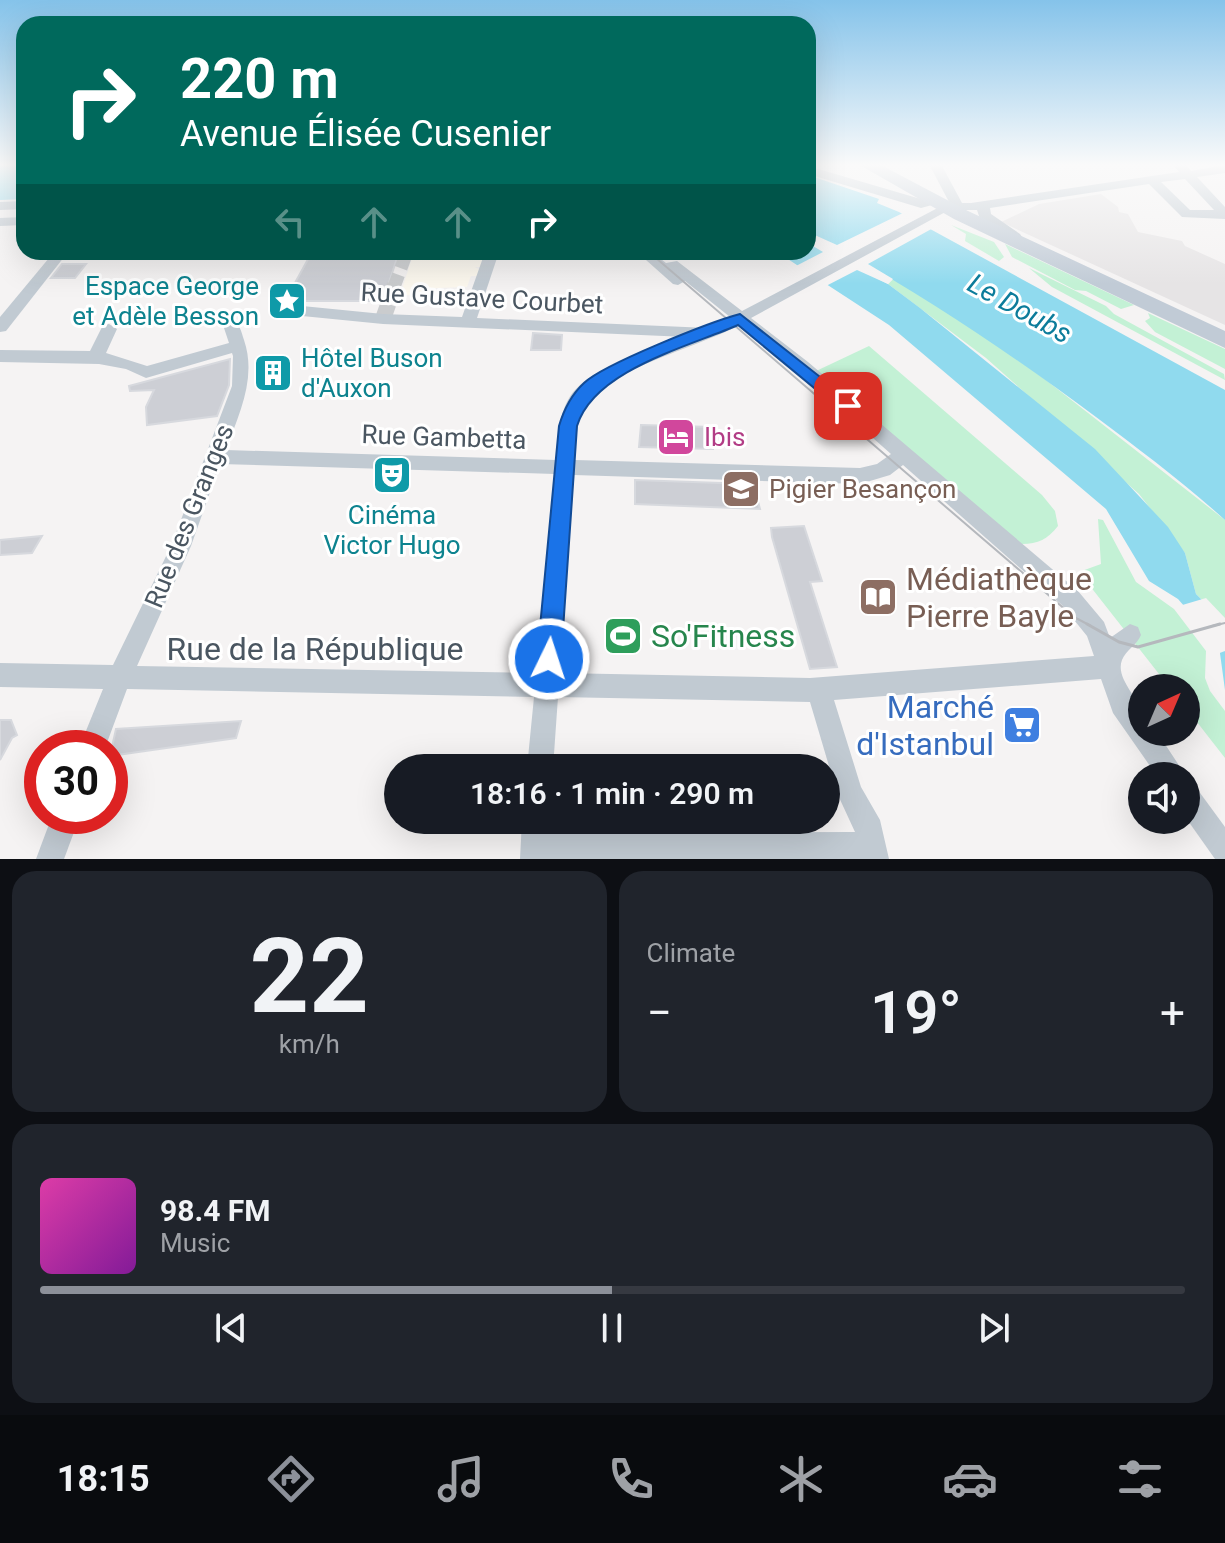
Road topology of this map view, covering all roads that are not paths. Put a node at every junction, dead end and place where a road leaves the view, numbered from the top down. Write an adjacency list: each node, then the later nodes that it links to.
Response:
1 (929, 204): 8 (street)
2 (935, 204): 8 (main road)
3 (937, 204): 8 (main road)
4 (945, 204): 8 (street)
5 (989, 204): 7 (street)
6 (1177, 204): 9 (street)
7 (983, 205): 8 (street); 10 (street)
8 (946, 209): 10 (main road); 18 (street)
9 (1225, 215)
10 (1038, 253): 22 (main road)
11 (54, 260): 19 (street)
12 (489, 260): 16 (street)
13 (653, 260): 18 (street)
14 (672, 264): 18 (street)
15 (282, 309): 16 (street, Rue Gustave Courbet)
16 (468, 323): 21 (street, Rue Gustave Courbet)
17 (231, 325): 23 (street, Rue des Granges)
18 (727, 326): 21 (street, Rue Gustave Courbet); 24 (street); 27 (street)
19 (0, 327)
20 (109, 329): 26 (street)
21 (680, 332): 24 (street)
22 (1225, 340)
23 (238, 346): 26 (street); 28 (street, Rue des Granges)
24 (660, 354): 29 (street)
25 (0, 356): 26 (street)
26 (95, 359)
27 (904, 454): 29 (street, Rue Gambetta); 31 (street)
28 (216, 457): 29 (street, Rue Gambetta); 33 (street, Rue des Granges)
29 (563, 467): 34 (street)
30 (1130, 635): 31 (street)
31 (1108, 667): 35 (street, Rue de la République); 38 (street)
32 (0, 675): 33 (street, Rue de la République)
33 (119, 679): 34 (street, Rue de la République); 36 (street, Rue des Granges)
34 (547, 683): 35 (street, Rue de la République); 37 (street)
35 (819, 690): 42 (street)
36 (99, 730)
37 (541, 754)
38 (1163, 762)
39 (1200, 815): 43 (street)
40 (59, 834): 45 (street)
41 (534, 842): 44 (street)
42 (871, 842): 44 (street)
43 (1225, 850)
44 (776, 854)
45 (50, 859)

